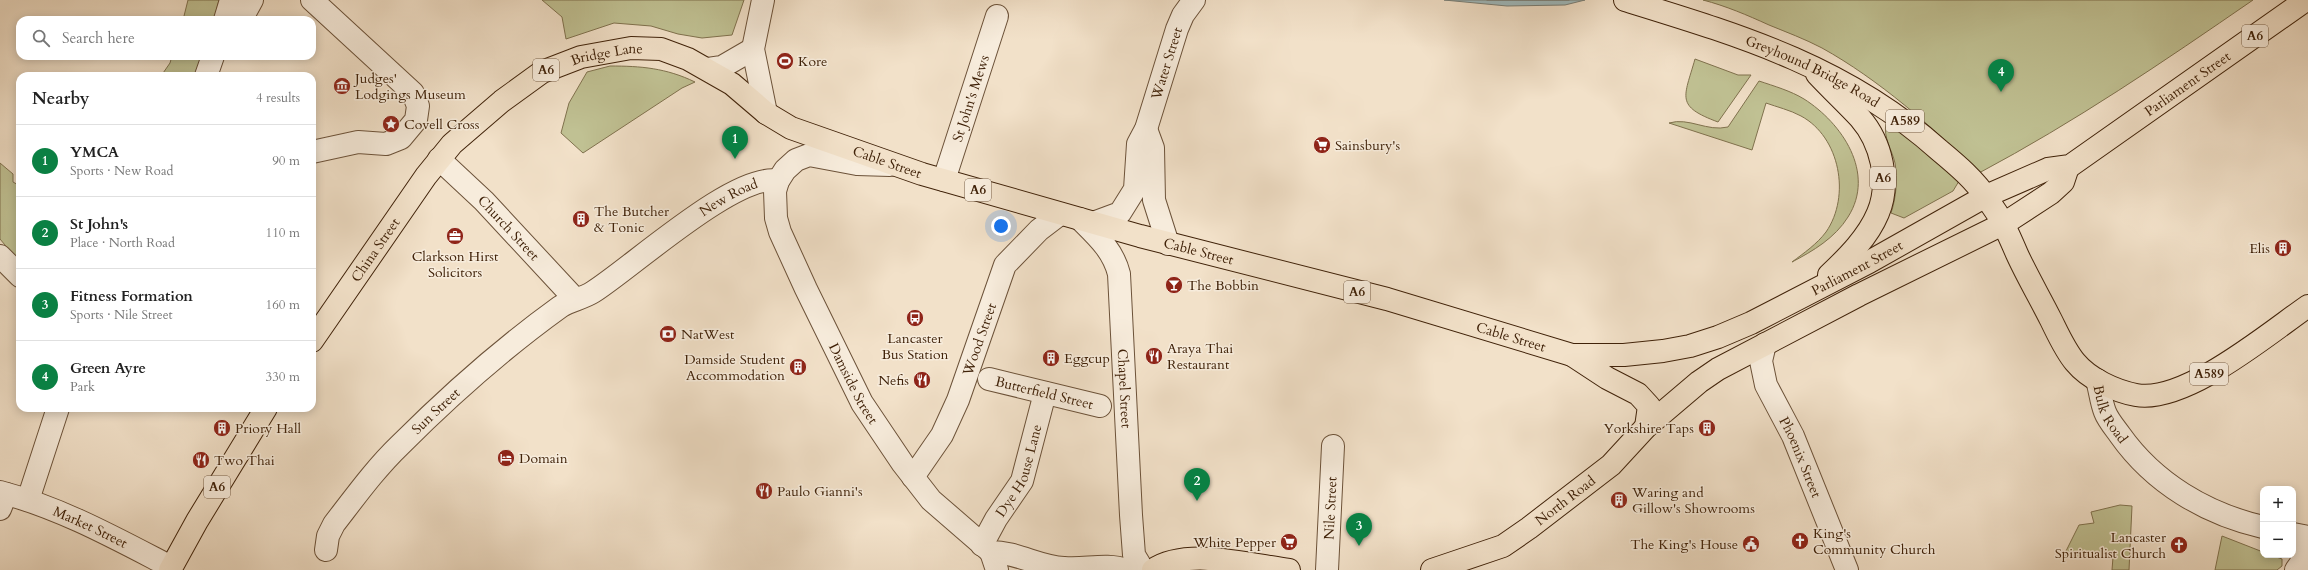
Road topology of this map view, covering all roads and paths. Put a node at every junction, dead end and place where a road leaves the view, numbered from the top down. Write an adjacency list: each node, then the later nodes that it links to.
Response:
1 (231, 0): 8 (street)
2 (252, 0): 9 (street)
3 (312, 0): 16 (street)
4 (763, 0): 11 (street)
5 (1625, 0): 12 (main road, Greyhound Bridge Road / A589)
6 (2306, 0): 19 (main road, Parliament Street / A6)
7 (1190, 1): 15 (street, Water Street)
8 (226, 16)
9 (243, 16)
10 (998, 16): 20 (street, St John's Mews)
11 (754, 49): 13 (street); 14 (street)
12 (1809, 66): 22 (main road, Greyhound Bridge Road / A589); 28 (main road, A6)
13 (708, 69): 14 (main road, Bridge Lane / A6); 17 (main road, Bridge Lane / A6)
14 (766, 113): 18 (main road, Cable Street / A6)
15 (1146, 129): 23 (street, Water Street); 25 (street)
16 (316, 151)
17 (439, 159): 29 (street, Church Street); 31 (main road, China Street / A6)
18 (897, 165): 20 (main road, Cable Street / A6); 21 (street, New Road)
19 (2068, 167): 22 (main road, Parliament Street / A6); 24 (main road, Parliament Street)
20 (944, 180): 23 (main road, Cable Street / A6)
21 (778, 181): 29 (street, New Road); 44 (street, Damside Street)
22 (1986, 196): 24 (main road, Greyhound Bridge Road / A589); 28 (main road, Parliament Street / A6)
23 (1077, 219): 25 (main road, Cable Street / A6); 44 (street, Wood Street); 53 (street, Chapel Street)
24 (2005, 224): 32 (main road, Parliament Street); 36 (main road, Bulk Road / A589)
25 (1168, 244): 34 (main road, Cable Street / A6)
26 (0, 256): 27 (street)
27 (16, 272)
28 (1812, 291): 33 (main road, Parliament Street / A6)
29 (575, 299): 49 (street, Sun Street)
30 (2308, 306): 36 (main road, A589)
31 (316, 335)
32 (1765, 344): 38 (main road, Parliament Street); 58 (street, Phoenix Street)
33 (1639, 354): 34 (main road, Cable Street / A6)
34 (1572, 355): 42 (main road, A6)
35 (989, 379): 37 (street, Butterfield Street)
36 (2097, 380): 47 (street, Bulk Road)
37 (1045, 393): 39 (street, Butterfield Street); 50 (street, Dye House Lane)
38 (1678, 400): 42 (main road, North Road)
39 (1100, 406)
40 (57, 412): 46 (street)
41 (264, 412): 51 (main road, A6)
42 (1646, 427): 57 (main road, North Road)
43 (1333, 446): 56 (street, Nile Street)
44 (913, 478): 50 (street, Damside Street)
45 (2, 498): 46 (street, Market Street)
46 (28, 500): 51 (street, Market Street)
47 (2260, 526)
48 (2303, 536): 59 (street)
49 (326, 550)
50 (990, 555): 52 (street)
51 (171, 568)
52 (1126, 570)
53 (1143, 570)
54 (1153, 570): 55 (main road)
55 (1289, 570)
56 (1327, 570)
57 (1432, 570)
58 (1847, 570)
59 (2296, 570)

